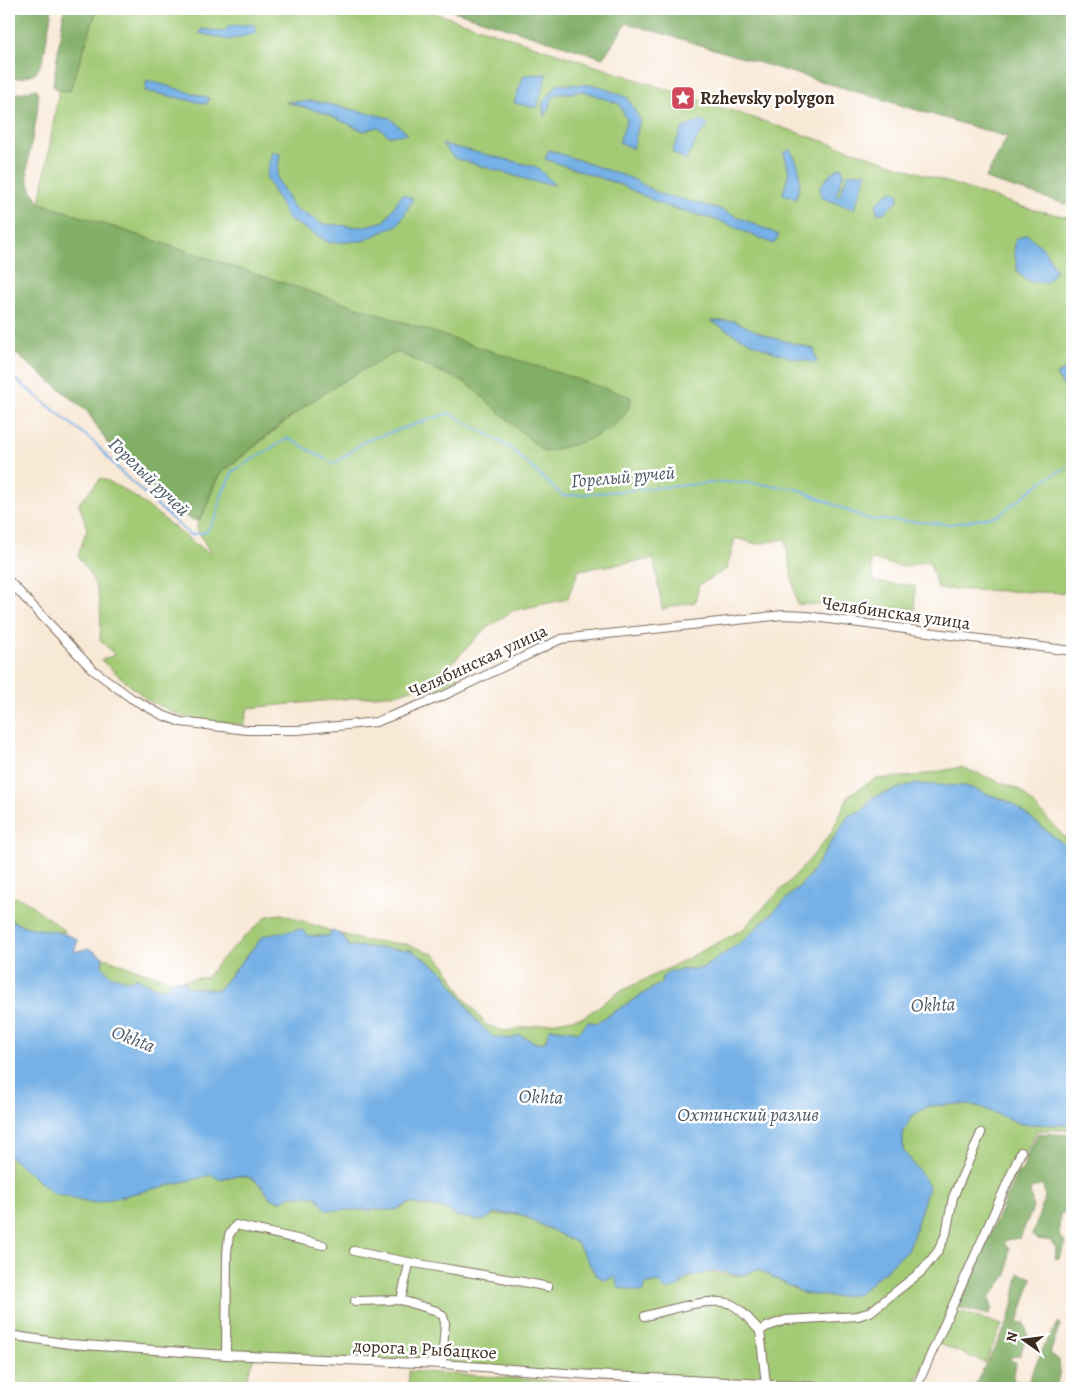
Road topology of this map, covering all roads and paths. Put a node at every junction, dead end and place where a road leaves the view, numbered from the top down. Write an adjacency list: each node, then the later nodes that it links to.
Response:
1 (9, 581): 2 (street, Челябинская улица)
2 (1072, 651)
3 (981, 1132): 12 (street)
4 (1021, 1152): 18 (street)
5 (323, 1245): 14 (street)
6 (354, 1251): 7 (street)
7 (409, 1264): 8 (street); 9 (street)
8 (548, 1287)
9 (401, 1300): 10 (street); 15 (street)
10 (355, 1302)
11 (645, 1316): 12 (street)
12 (760, 1331): 16 (street)
13 (9, 1335): 14 (street, дорога в Рыбацкое)
14 (226, 1355): 15 (street, дорога в Рыбацкое)
15 (442, 1364): 16 (street, дорога в Рыбацкое)
16 (766, 1384): 17 (street, дорога в Рыбацкое)
17 (841, 1388)
18 (916, 1388)

